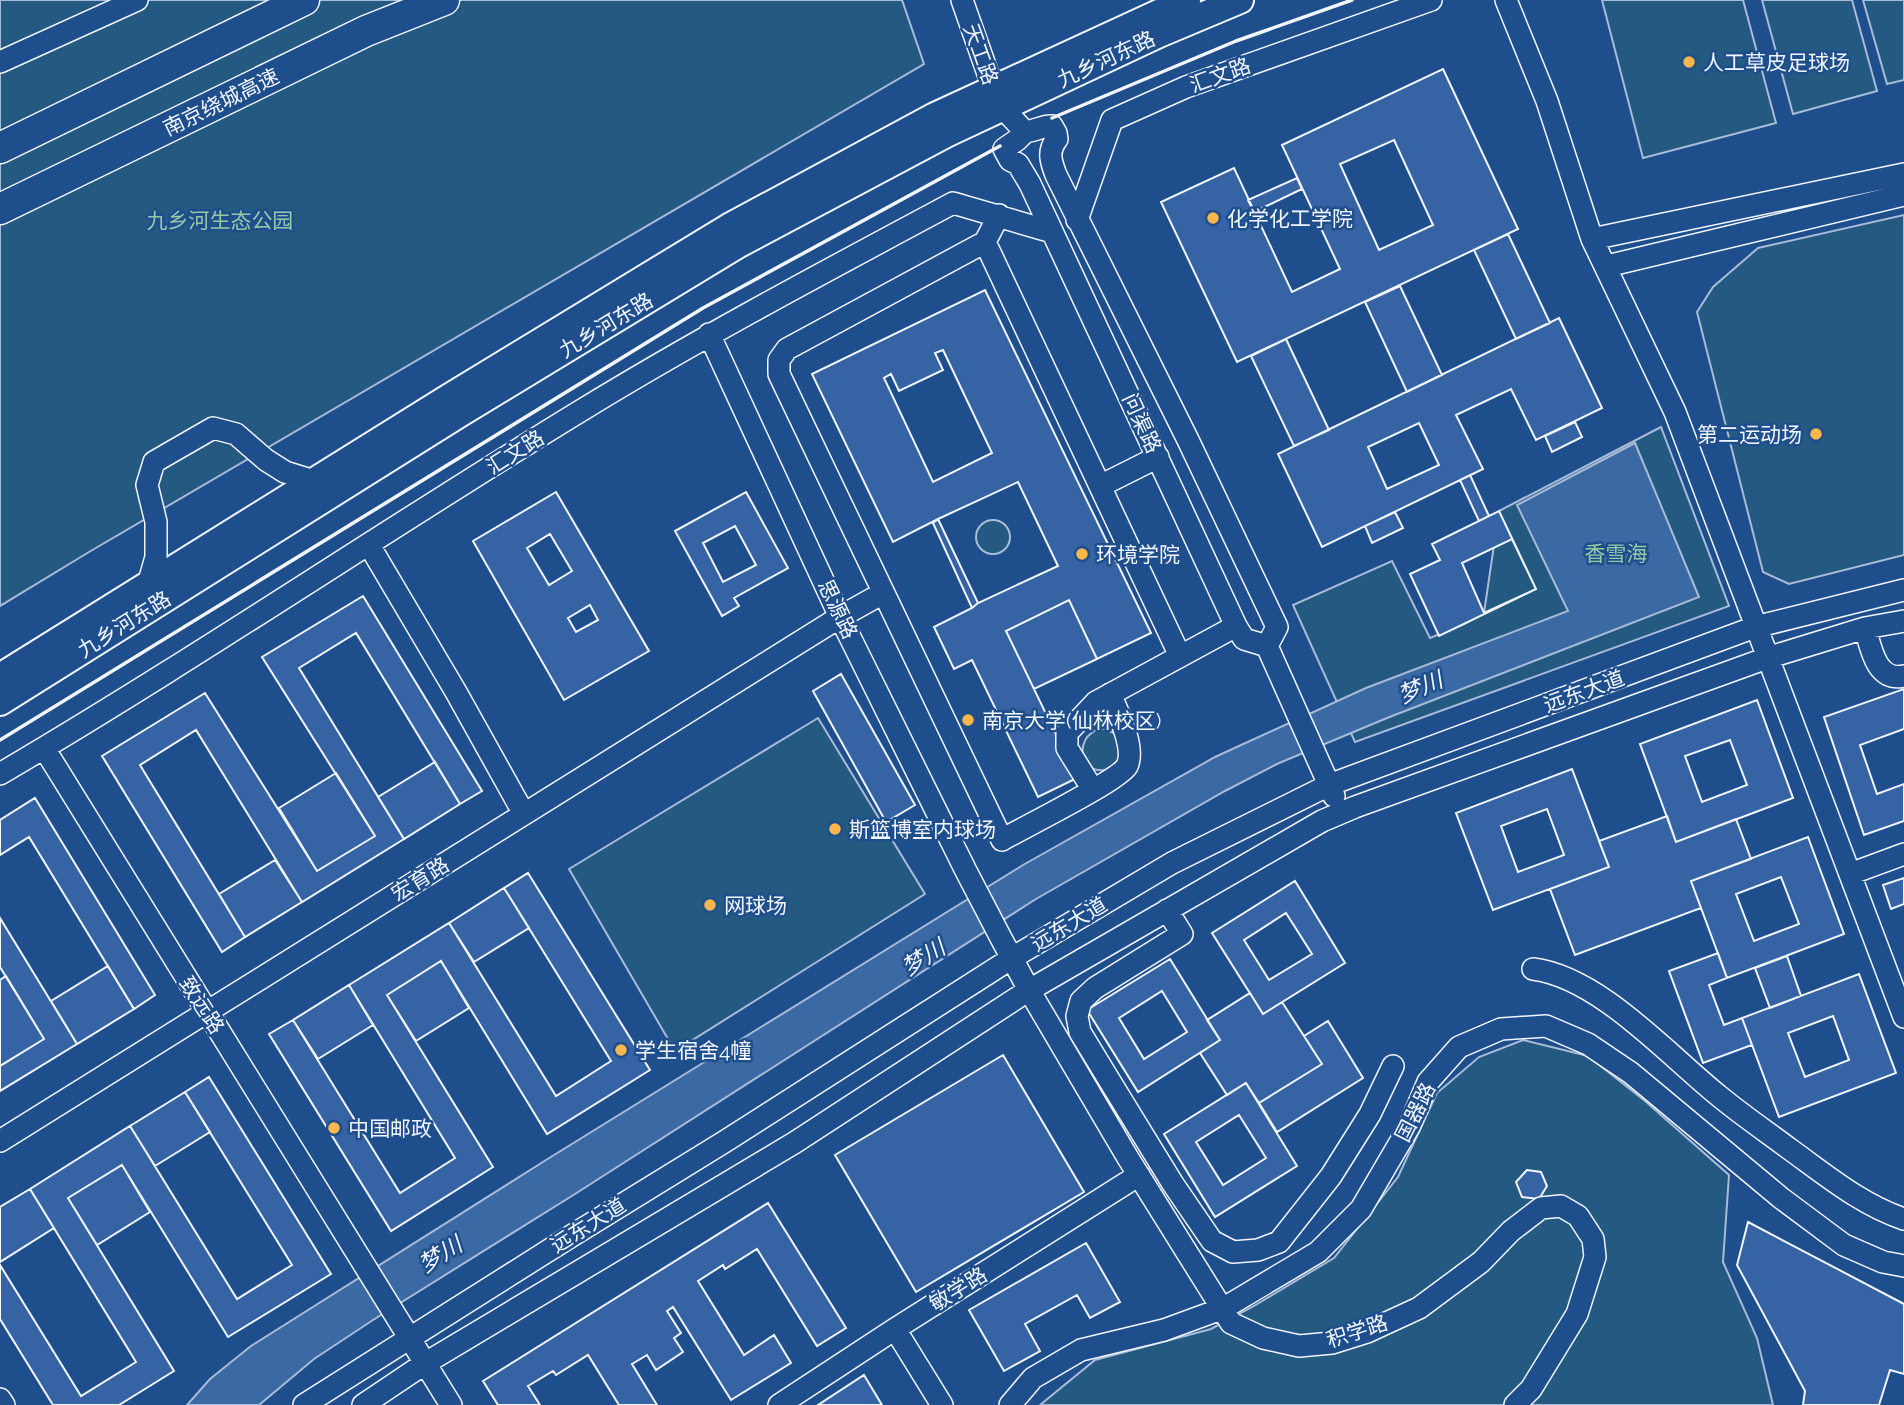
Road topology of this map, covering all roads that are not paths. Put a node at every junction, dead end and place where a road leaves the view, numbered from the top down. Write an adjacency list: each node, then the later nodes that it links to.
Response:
1 (137, 0): 9 (street)
2 (304, 0): 12 (highway)
3 (444, 0): 15 (highway, 南京绕城高速)
4 (962, 0): 10 (street, 天工路)
5 (1186, 0): 10 (main road, 九乡河东路)
6 (1240, 0): 10 (main road, 九乡河东路)
7 (1431, 0): 17 (street, 汇文路)
8 (1506, 0): 19 (street)
9 (0, 62)
10 (998, 97): 11 (street); 24 (main road, 九乡河东路); 41 (main road, 九乡河东路)
11 (1025, 132): 17 (street, 问渠路); 18 (street, 问渠路)
12 (0, 148)
13 (1904, 174): 19 (street)
14 (1904, 195): 21 (street)
15 (0, 209)
16 (999, 215): 18 (street, 汇文路); 20 (street); 22 (street, 汇文路)
17 (1077, 220): 35 (street, 问渠路)
18 (1052, 232): 23 (street, 问渠路)
19 (1592, 239): 21 (street)
20 (985, 242): 25 (street); 29 (street)
21 (1607, 267): 33 (street)
22 (709, 334): 26 (street, 汇文路); 30 (street, 思源路)
23 (1158, 457): 25 (street); 32 (street, 问渠路)
24 (314, 481): 27 (main road, 九乡河东路); 27 (street)
25 (1100, 486): 36 (street)
26 (369, 545): 42 (street, 汇文路); 47 (street)
27 (148, 585): 39 (main road, 九乡河东路)
28 (1904, 590): 33 (street, 远东大道)
29 (883, 593): 30 (street, 宏育路); 45 (street)
30 (840, 617): 47 (street, 宏育路); 51 (street, 思源路)
31 (1904, 621): 34 (street, 远东大道)
32 (1236, 626): 35 (street); 36 (street)
33 (1755, 627): 37 (street); 44 (street, 远东大道)
34 (1865, 628): 37 (street, 远东大道); 38 (street)
35 (1267, 646): 44 (street)
36 (1180, 656): 40 (street)
37 (1767, 658): 46 (street, 远东大道); 49 (street)
38 (1904, 676)
39 (0, 677)
40 (1110, 694): 45 (street); 45 (street)
41 (0, 702)
42 (44, 748): 43 (street, 汇文路); 54 (street, 致远路)
43 (0, 774)
44 (1329, 785): 46 (street); 51 (street, 远东大道)
45 (1093, 790)
46 (1342, 813): 50 (street, 远东大道)
47 (524, 814): 54 (street, 宏育路)
48 (1904, 854): 49 (street)
49 (1850, 874): 55 (street)
50 (1167, 909): 53 (street, 远东大道); 56 (street)
51 (1007, 949): 53 (street, 积学路); 63 (street, 远东大道)
52 (1533, 969): 59 (street)
53 (1029, 990): 58 (street, 积学路); 64 (street, 远东大道)
54 (206, 1012): 57 (street, 宏育路); 63 (street, 致远路)
55 (1904, 1017)
56 (1393, 1066)
57 (0, 1142)
58 (1139, 1175): 61 (street, 积学路); 62 (street, 敏学路)
59 (1904, 1219)
60 (1904, 1266): 61 (street, 国器路)
61 (1224, 1308): 72 (street, 国器路); 73 (street, 积学路)
62 (895, 1329): 70 (street, 敏学路); 71 (street)
63 (409, 1338): 64 (street, 致远路); 67 (street, 远东大道)
64 (424, 1364): 68 (street, 远东大道); 69 (street, 致远路)
65 (0, 1399): 66 (street)
66 (4, 1405)
67 (304, 1405)
68 (363, 1405)
69 (451, 1405)
70 (779, 1405)
71 (942, 1405)
72 (1010, 1405)
73 (1515, 1405)

